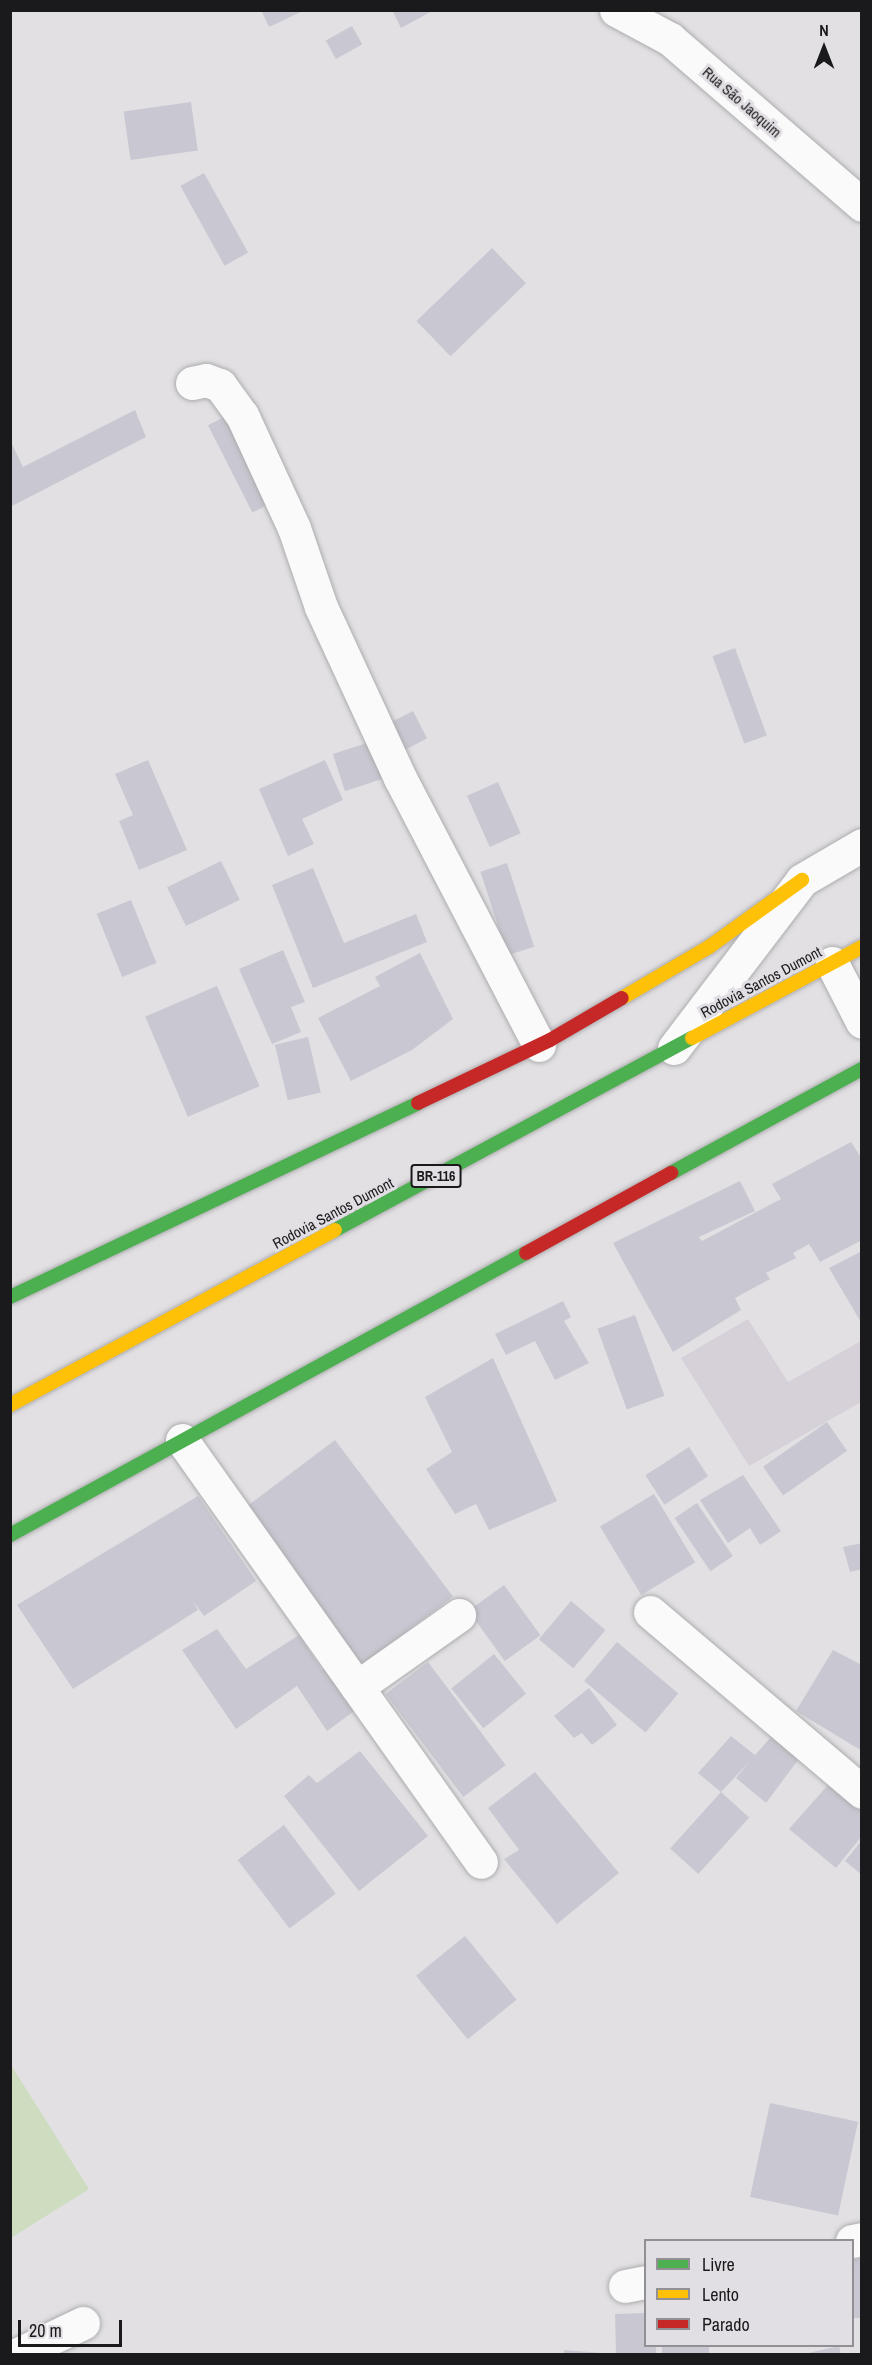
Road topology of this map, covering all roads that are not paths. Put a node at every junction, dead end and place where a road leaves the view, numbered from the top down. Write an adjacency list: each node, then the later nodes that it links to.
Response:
1 (616, 10): 2 (street, Rua São Jaoquim)
2 (861, 205)
3 (192, 383): 9 (street)
4 (861, 845): 5 (street)
5 (802, 880): 9 (main road); 10 (street)
6 (861, 947): 7 (main road, Rodovia Santos Dumont / BR-116)
7 (832, 963): 8 (street); 10 (main road, Rodovia Santos Dumont / BR-116)
8 (861, 1022)
9 (539, 1045): 12 (main road)
10 (674, 1048): 13 (main road, Rodovia Santos Dumont / BR-116)
11 (861, 1069): 14 (main road)
12 (10, 1297)
13 (10, 1405)
14 (182, 1440): 15 (main road); 18 (street)
15 (10, 1535)
16 (650, 1612): 19 (street)
17 (459, 1615): 18 (street)
18 (357, 1687): 20 (street)
19 (861, 1792)
20 (481, 1862)
21 (82, 2323): 22 (street)
22 (18, 2355)

